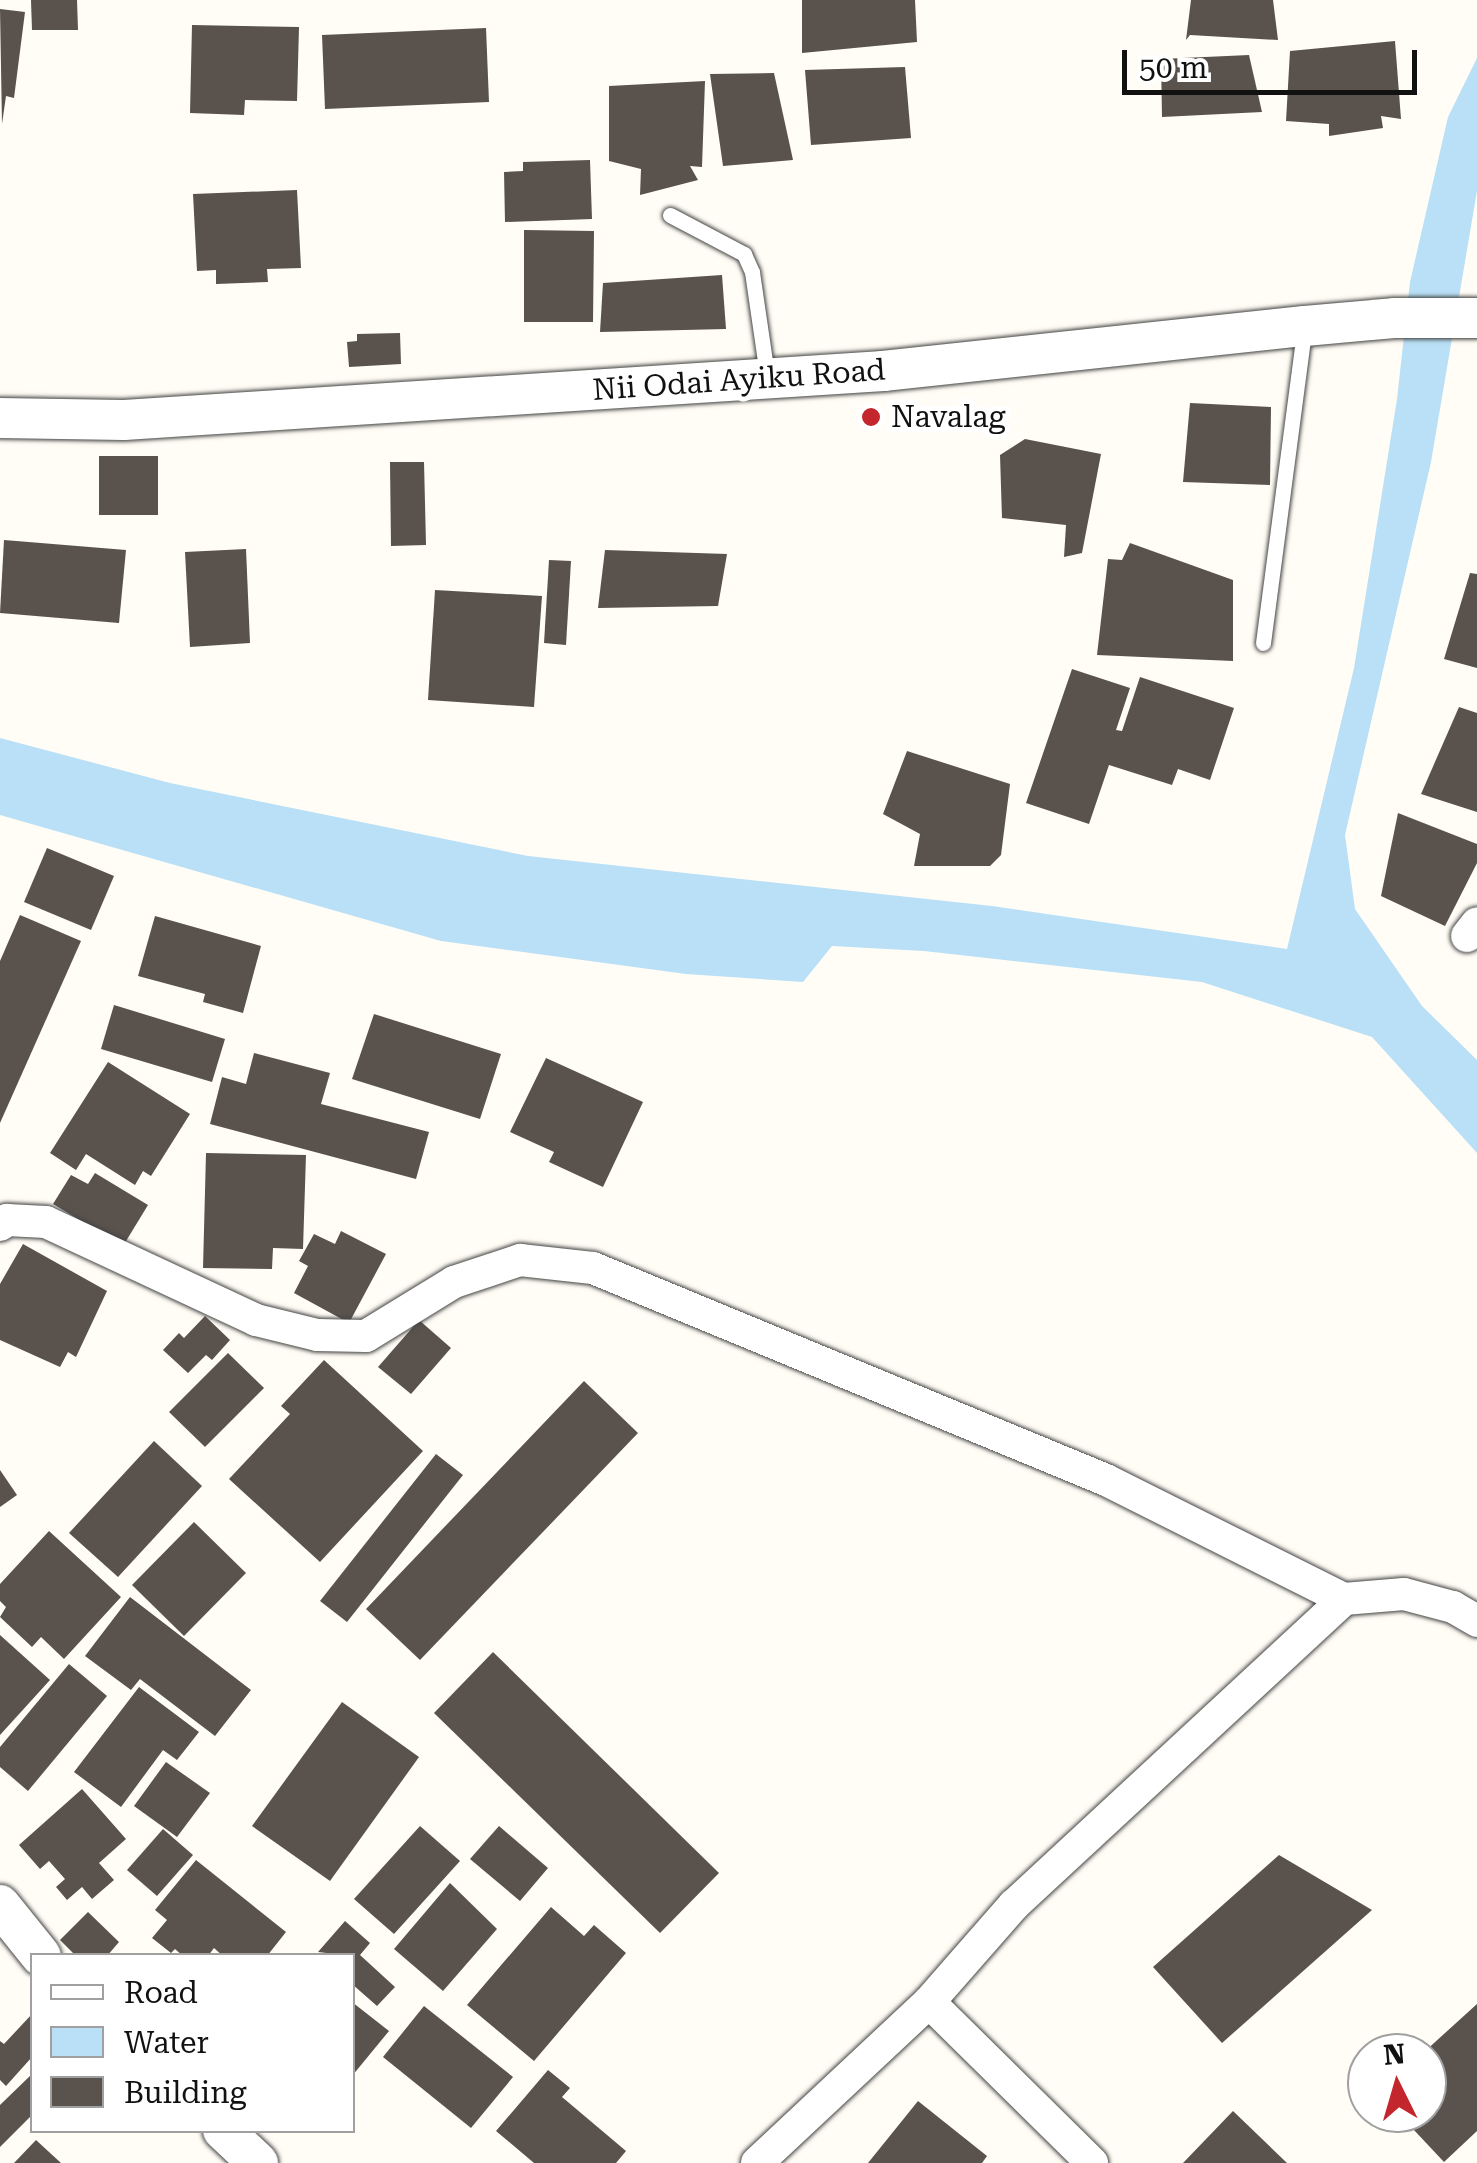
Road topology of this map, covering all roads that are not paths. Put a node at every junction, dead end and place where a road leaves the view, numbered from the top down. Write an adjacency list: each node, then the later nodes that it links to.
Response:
1 (670, 215): 4 (lane)
2 (1472, 318): 3 (street, Nii Odai Ayiku Road)
3 (1305, 326): 4 (street, Nii Odai Ayiku Road); 6 (lane)
4 (768, 378): 5 (street, Nii Odai Ayiku Road)
5 (0, 418)
6 (1263, 644)
7 (0, 1225): 8 (street)
8 (1344, 1600): 9 (street); 12 (street)
9 (1477, 1621)
10 (0, 1906): 11 (street)
11 (38, 1953)
12 (930, 2002): 15 (street); 16 (street)
13 (226, 2133): 14 (street)
14 (258, 2163)
15 (757, 2163)
16 (1092, 2163)

